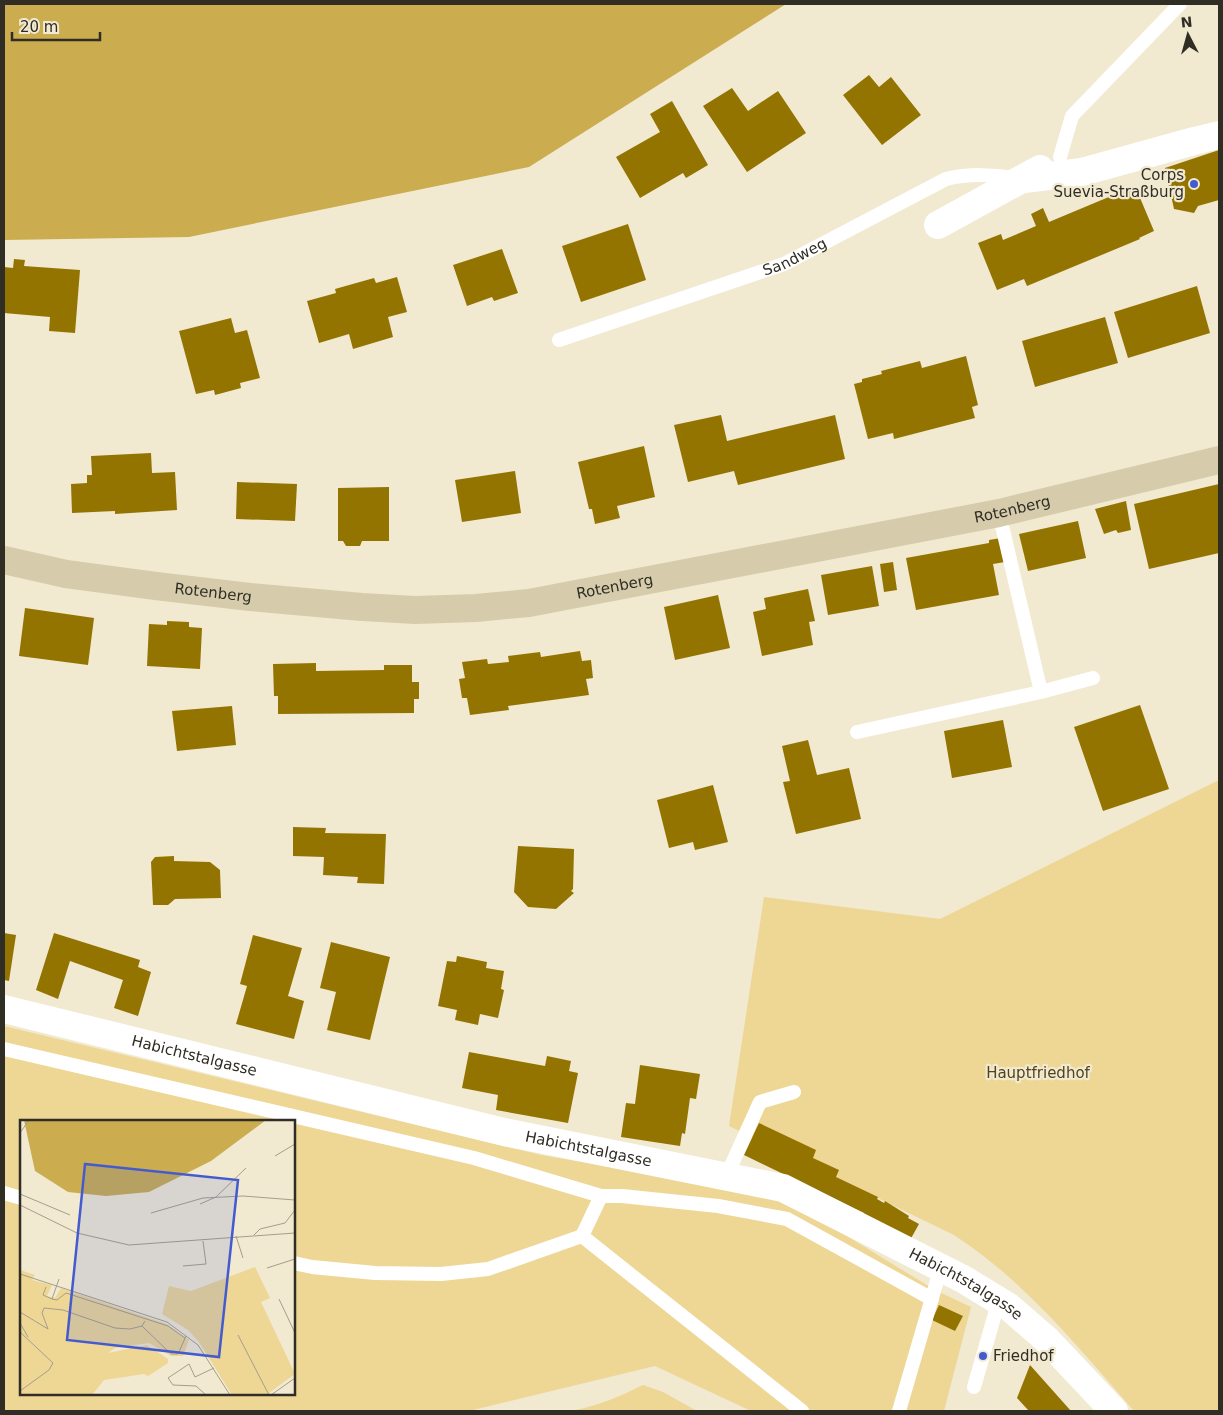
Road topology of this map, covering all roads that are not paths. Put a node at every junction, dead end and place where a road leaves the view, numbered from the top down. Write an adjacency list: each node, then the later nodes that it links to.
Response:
1 (1180, 4): 3 (lane)
2 (1219, 135): 4 (street)
3 (1060, 157): 4 (street)
4 (1024, 179): 5 (street); 6 (lane, Sandweg)
5 (938, 225)
6 (560, 340)
7 (1219, 460): 8 (street, Rotenberg)
8 (999, 513): 9 (street, Rotenberg); 11 (lane)
9 (4, 560)
10 (1094, 678): 11 (lane)
11 (1041, 692): 12 (lane)
12 (857, 732)
13 (4, 1009): 16 (street, Habichtstalgasse)
14 (4, 1049): 18 (lane)
15 (794, 1092): 16 (lane)
16 (726, 1177): 22 (street, Habichtstalgasse)
17 (4, 1193): 19 (lane)
18 (601, 1196): 20 (lane); 23 (lane)
19 (20, 1198)
20 (582, 1236): 21 (lane); 26 (lane)
21 (295, 1263)
22 (941, 1267): 23 (lane); 24 (street, Habichtstalgasse)
23 (932, 1299): 27 (lane)
24 (999, 1300): 25 (lane); 28 (street, Habichtstalgasse)
25 (974, 1387)
26 (802, 1411)
27 (900, 1411)
28 (1114, 1411)

